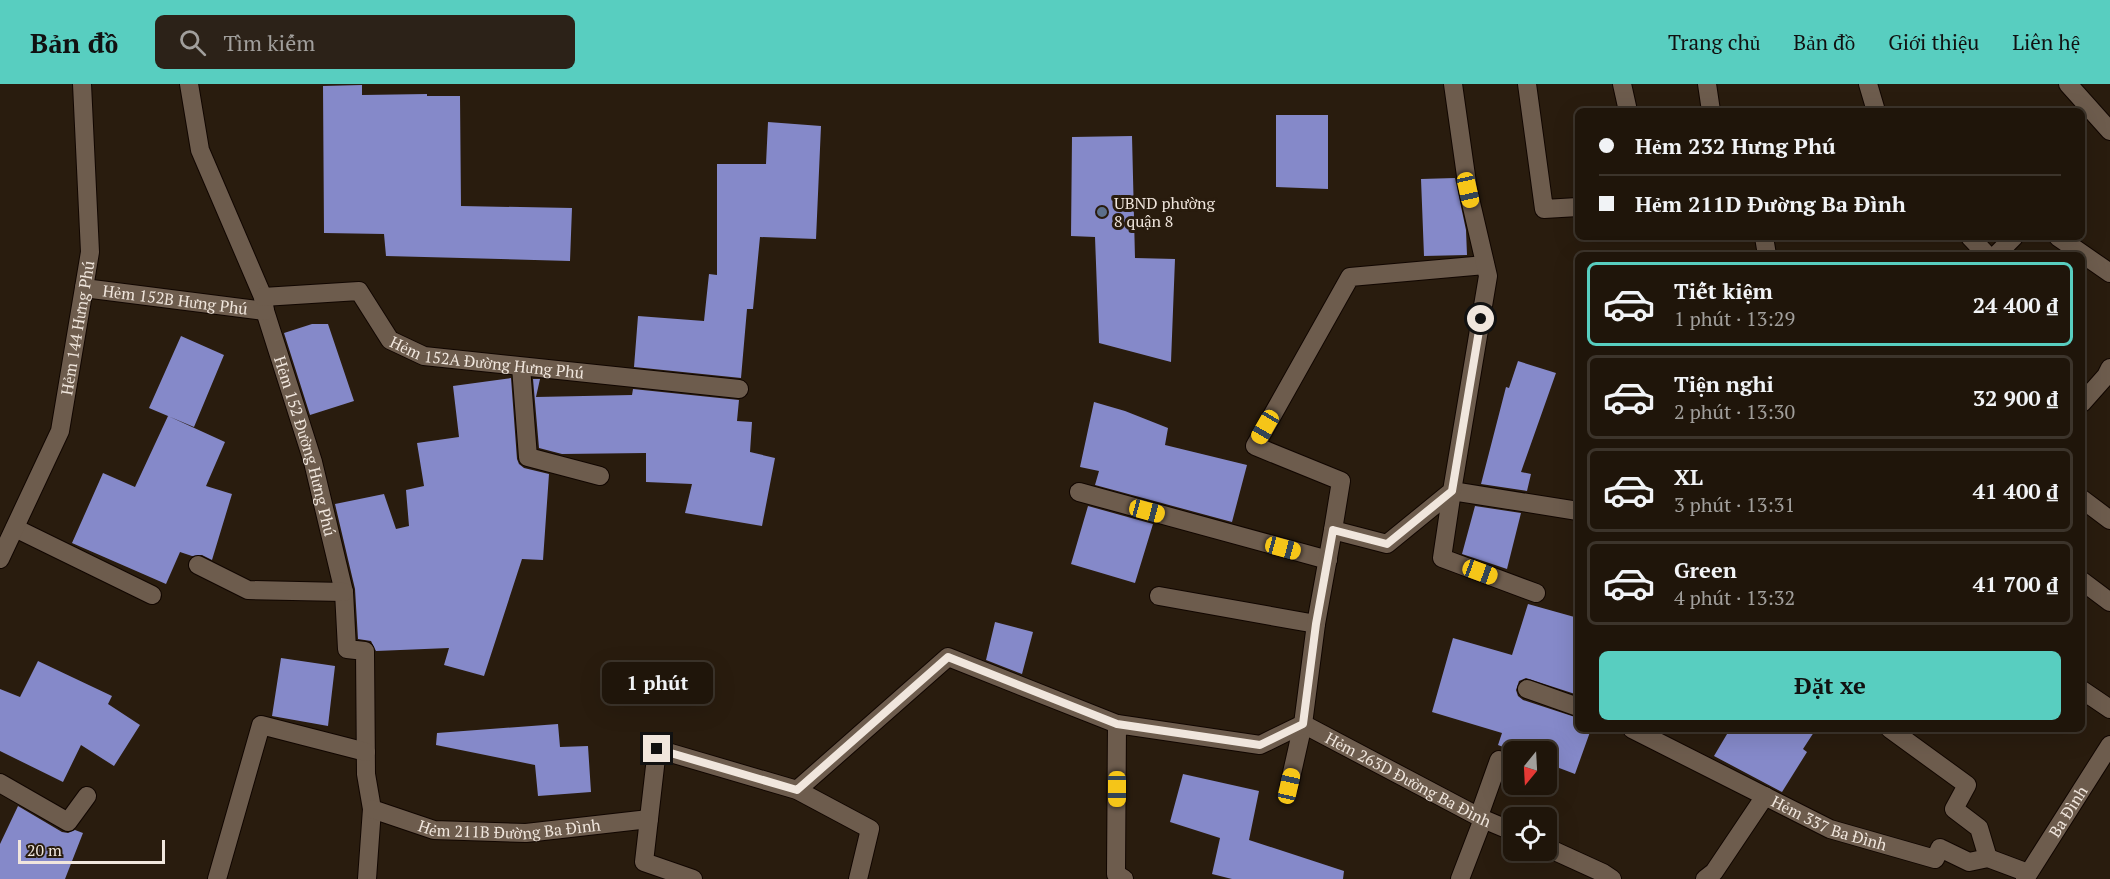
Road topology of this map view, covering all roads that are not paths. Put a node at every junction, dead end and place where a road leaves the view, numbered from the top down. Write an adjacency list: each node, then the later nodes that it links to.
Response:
1 (82, 84): 23 (street, Hẻm 144 Hưng Phú)
2 (189, 84): 24 (street, Hẻm 152 Đường Hưng Phú)
3 (1454, 84): 21 (street)
4 (1527, 84): 13 (street)
5 (1623, 84): 9 (street)
6 (1707, 84): 10 (street)
7 (1868, 84): 11 (street)
8 (2068, 84): 12 (street)
9 (1627, 108)
10 (1711, 108)
11 (1875, 108)
12 (2110, 131)
13 (1575, 207)
14 (1973, 240): 17 (street)
15 (2011, 240): 18 (street)
16 (2062, 240): 19 (street)
17 (1984, 252)
18 (1999, 252)
19 (2080, 252)
20 (2085, 256): 22 (street)
21 (1485, 265): 30 (street); 36 (street)
22 (2110, 273)
23 (84, 288): 24 (street, Hẻm 152B Hưng Phú); 35 (street, Hẻm 144 Hưng Phú)
24 (264, 304): 25 (street, Hẻm 152A Đường Hưng Phú); 41 (street, Hẻm 152 Đường Hưng Phú)
25 (521, 368): 27 (street, Hẻm 152A Đường Hưng Phú); 29 (street)
26 (2110, 368): 28 (street)
27 (739, 389)
28 (2085, 400)
29 (600, 476)
30 (1452, 491): 33 (street); 36 (street); 42 (street)
31 (1079, 492): 38 (street)
32 (2085, 501): 34 (street)
33 (1575, 512)
34 (2110, 520)
35 (15, 528): 37 (street, Hẻm 144 Hưng Phú); 43 (street)
36 (1333, 530): 38 (street)
37 (0, 559)
38 (1328, 560): 46 (street)
39 (198, 565): 41 (street)
40 (2085, 583): 45 (street)
41 (344, 592): 56 (street, Hẻm 152 Đường Hưng Phú)
42 (1536, 593)
43 (152, 595)
44 (1159, 596): 46 (street)
45 (2110, 602)
46 (1316, 624): 52 (street)
47 (1527, 689): 49 (street)
48 (2085, 692): 50 (street)
49 (1575, 706)
50 (2110, 709)
51 (1117, 724): 52 (street); 60 (street); 74 (street)
52 (1303, 724): 59 (street); 64 (street, Hẻm 263D Đường Ba Đình)
53 (1638, 732): 62 (street, Hẻm 337 Ba Đình)
54 (1894, 732): 68 (street)
55 (2110, 746): 69 (street, Ba Đình)
56 (366, 752): 63 (street, Hẻm 152 Đường Hưng Phú); 70 (street)
57 (1503, 761): 64 (street)
58 (0, 783): 61 (street)
59 (1289, 786)
60 (797, 790): 65 (street); 73 (street)
61 (87, 796)
62 (1765, 796): 68 (street, Hẻm 337 Ba Đình); 77 (street)
63 (372, 808): 65 (street, Hẻm 211B Đường Ba Đình); 71 (street, Hẻm 152 Đường Hưng Phú)
64 (1481, 818): 66 (street, Hẻm 263D Đường Ba Đình); 75 (street)
65 (650, 819): 72 (street)
66 (1503, 827)
67 (1557, 852): 76 (street)
68 (1988, 858): 69 (street, Hẻm 337 Ba Đình)
69 (2026, 876)
70 (217, 879)
71 (367, 879)
72 (693, 879)
73 (858, 879)
74 (1124, 879)
75 (1460, 879)
76 (1612, 879)
77 (1705, 879)

